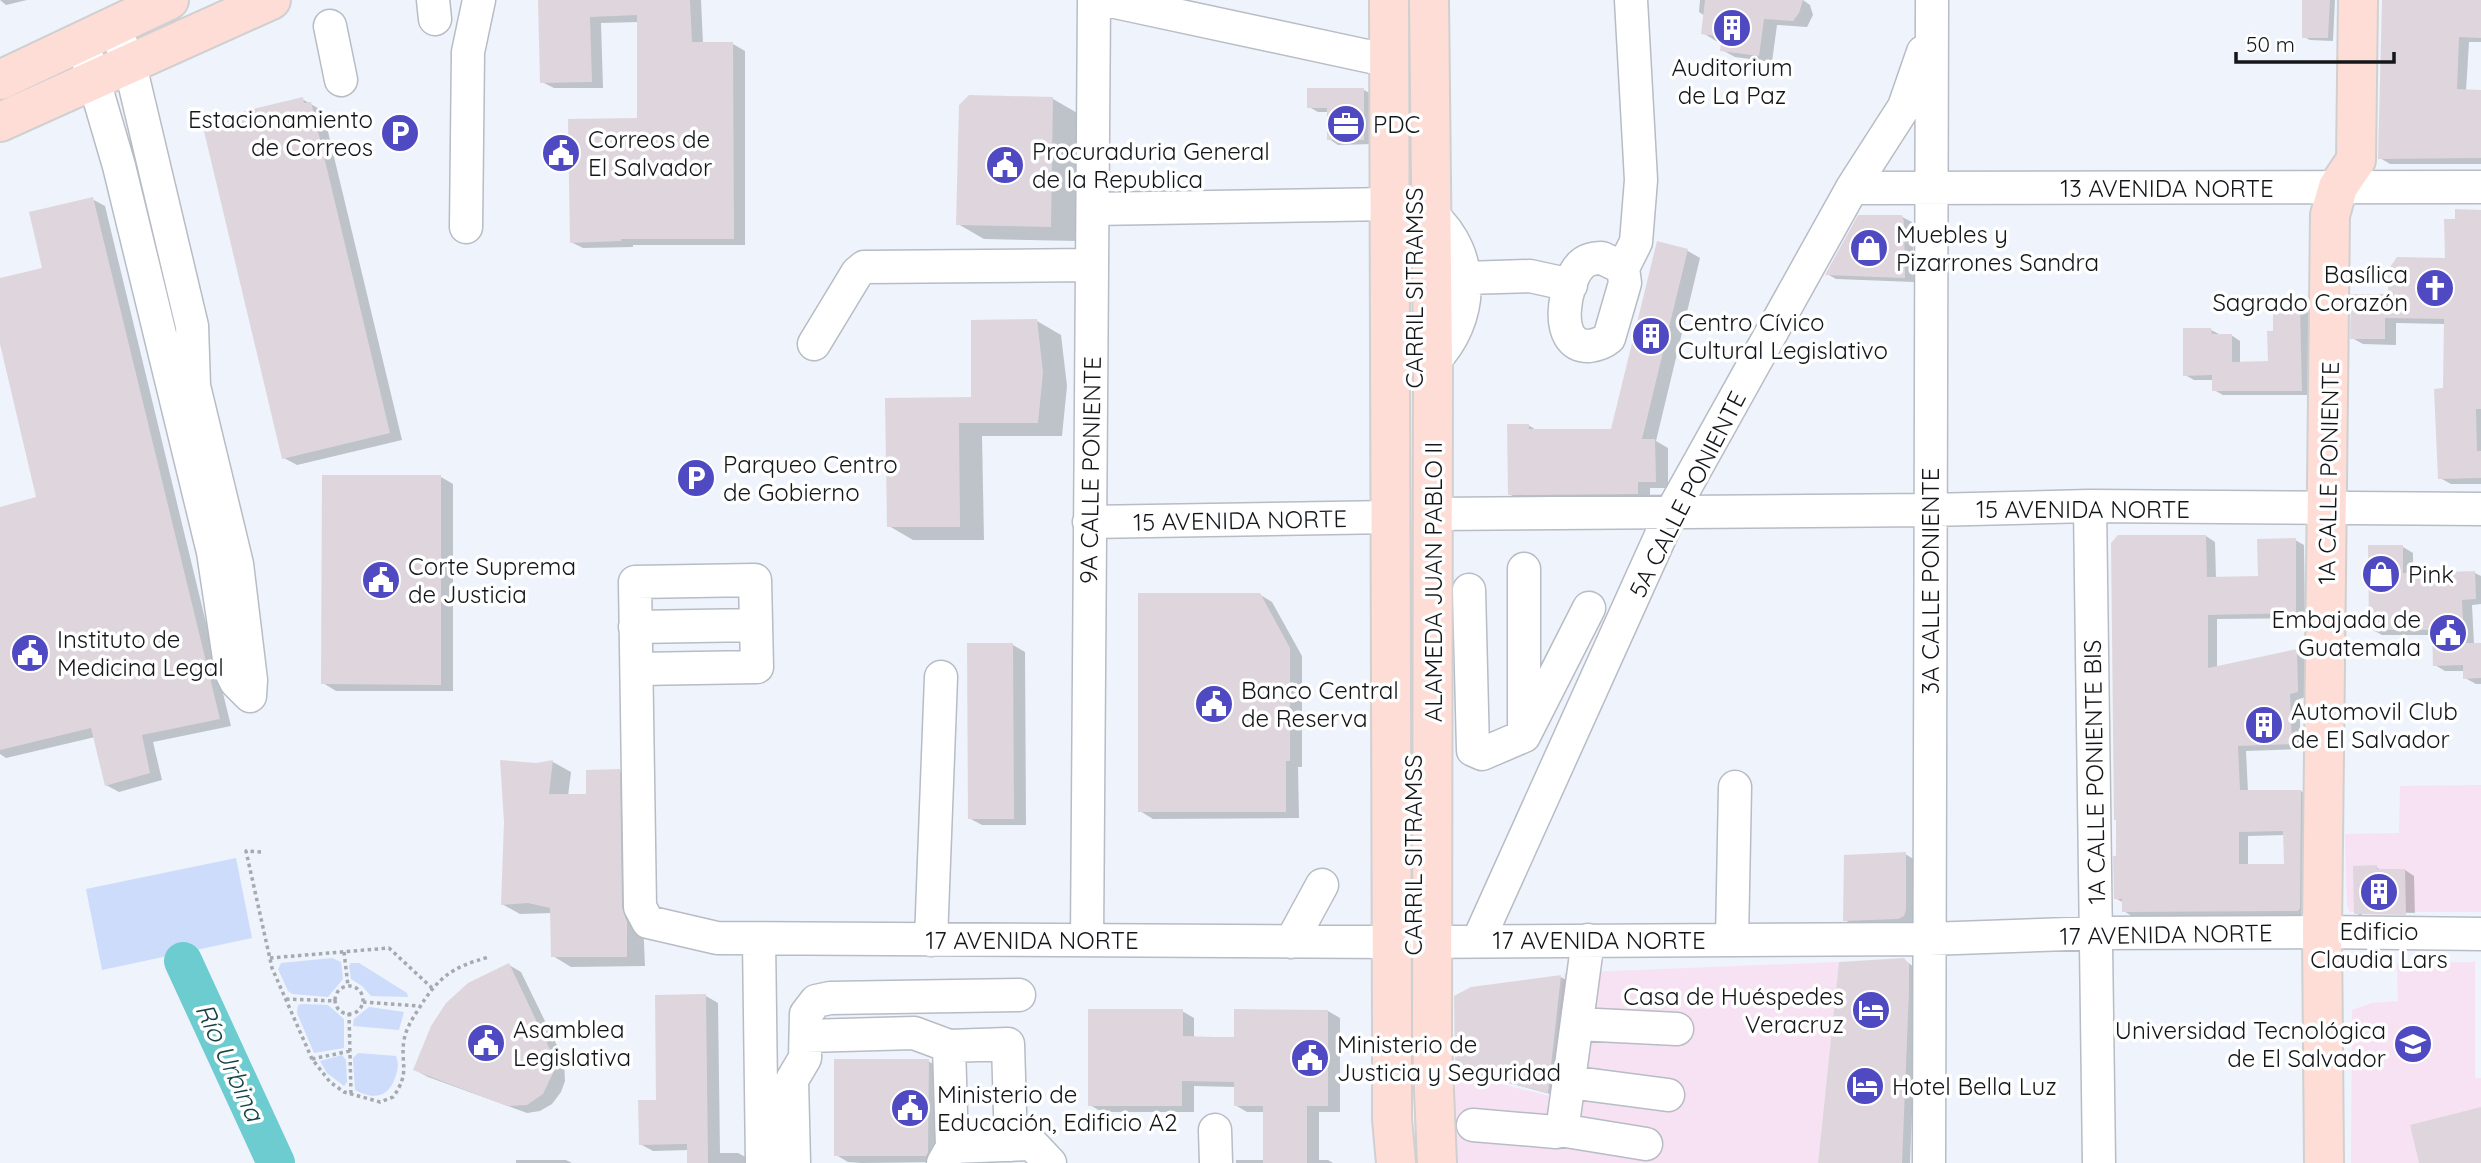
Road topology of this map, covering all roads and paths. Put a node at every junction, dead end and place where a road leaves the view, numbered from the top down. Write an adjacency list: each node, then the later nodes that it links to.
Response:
1 (169, 0): 13 (main road)
2 (271, 0): 15 (main road)
3 (480, 0): 27 (street)
4 (1094, 0): 25 (street, 9A CALLE PONIENTE)
5 (1106, 0): 14 (street)
6 (1389, 0): 14 (main road, ALAMEDA JUAN PABLO II)
7 (1411, 0): 65 (main road, CARRIL SITRAMSS)
8 (1429, 0): 26 (main road, ALAMEDA JUAN PABLO II)
9 (1631, 0): 29 (street)
10 (2358, 0): 21 (main road, 1A CALLE PONIENTE)
11 (1932, 10): 20 (street, 3A CALLE PONIENTE); 23 (street, 5A CALLE PONIENTE)
12 (330, 26): 18 (street)
13 (98, 34): 15 (street); 16 (main road); 17 (street)
14 (1390, 61): 24 (main road, ALAMEDA JUAN PABLO II)
15 (130, 65): 17 (main road); 17 (street)
16 (0, 80)
17 (95, 80): 19 (main road)
18 (341, 80)
19 (0, 122)
20 (1931, 187): 21 (street, 13 AVENIDA NORTE); 23 (street, 13 AVENIDA NORTE); 37 (street, 3A CALLE PONIENTE)
21 (2338, 187): 22 (street, 13 AVENIDA NORTE); 35 (main road, 1A CALLE PONIENTE)
22 (2481, 187)
23 (1852, 188): 38 (street, 5A CALLE PONIENTE)
24 (1391, 204): 25 (street); 40 (main road, ALAMEDA JUAN PABLO II)
25 (1093, 209): 28 (street, 9A CALLE PONIENTE)
26 (1432, 215): 30 (street); 33 (main road, ALAMEDA JUAN PABLO II)
27 (466, 226)
28 (1092, 265): 32 (street); 41 (street, 9A CALLE PONIENTE)
29 (1623, 268): 31 (street); 31 (street)
30 (1465, 289): 31 (street); 33 (street)
31 (1568, 296)
32 (814, 344)
33 (1433, 362): 39 (main road, ALAMEDA JUAN PABLO II)
34 (2090, 506): 35 (street, 15 AVENIDA NORTE); 37 (street, 15 AVENIDA NORTE); 55 (street, 1A CALLE PONIENTE BIS)
35 (2329, 509): 36 (street, 15 AVENIDA NORTE); 54 (main road, 1A CALLE PONIENTE)
36 (2481, 509)
37 (1930, 510): 38 (street, 15 AVENIDA NORTE); 58 (street, 3A CALLE PONIENTE)
38 (1671, 513): 39 (street, 15 AVENIDA NORTE); 50 (street, 5A CALLE PONIENTE)
39 (1433, 514): 65 (main road, ALAMEDA JUAN PABLO II)
40 (1391, 517): 41 (street, 15 AVENIDA NORTE); 65 (main road, ALAMEDA JUAN PABLO II)
41 (1089, 522): 60 (street, 9A CALLE PONIENTE)
42 (1524, 569): 49 (street)
43 (1469, 590): 49 (street)
44 (1589, 608): 49 (street)
45 (756, 625): 46 (street); 46 (street, 17 AVENIDA NORTE); 47 (street)
46 (635, 627): 47 (street, 17 AVENIDA NORTE)
47 (636, 670): 57 (street, 17 AVENIDA NORTE)
48 (941, 677): 59 (street)
49 (1524, 736): 50 (street)
50 (1557, 767): 63 (street, 5A CALLE PONIENTE)
51 (1735, 787): 62 (street)
52 (261, 852): 68 (path)
53 (1322, 885): 64 (street)
54 (2322, 932): 55 (street, 17 AVENIDA NORTE); 56 (street, 17 AVENIDA NORTE); 101 (main road, 1A CALLE PONIENTE)
55 (2097, 933): 58 (street, 17 AVENIDA NORTE); 100 (street, 1A CALLE PONIENTE BIS)
56 (2481, 934)
57 (759, 939): 59 (street, 17 AVENIDA NORTE); 92 (street)
58 (1930, 939): 62 (street, 17 AVENIDA NORTE); 99 (street, 3A CALLE PONIENTE)
59 (931, 940): 60 (street, 17 AVENIDA NORTE)
60 (1087, 940): 64 (street, 17 AVENIDA NORTE)
61 (1588, 940): 62 (street, 17 AVENIDA NORTE); 63 (street, 17 AVENIDA NORTE); 77 (street)
62 (1732, 940)
63 (1478, 941): 65 (street, 17 AVENIDA NORTE)
64 (1292, 942): 65 (street, 17 AVENIDA NORTE)
65 (1412, 942): 96 (main road, ALAMEDA JUAN PABLO II); 97 (main road, CARRIL SITRAMSS); 98 (main road, ALAMEDA JUAN PABLO II)
66 (344, 952): 68 (path); 69 (path); 70 (path)
67 (489, 957): 70 (path)
68 (270, 958): 72 (path)
69 (348, 986): 73 (path); 74 (path)
70 (432, 988): 75 (path)
71 (1019, 995): 79 (street)
72 (285, 999): 73 (path); 82 (path)
73 (336, 1001): 76 (path)
74 (363, 1002): 75 (path); 76 (path)
75 (420, 1006): 84 (path)
76 (349, 1013): 81 (path)
77 (1577, 1024): 78 (street); 83 (street)
78 (1677, 1029)
79 (806, 1036): 80 (street); 93 (street)
80 (949, 1046): 90 (street); 91 (street)
81 (350, 1051): 82 (path); 84 (path)
82 (312, 1059): 84 (path)
83 (1569, 1082): 85 (street); 88 (street)
84 (351, 1094)
85 (1668, 1095)
86 (1474, 1125): 88 (street)
87 (1215, 1130): 95 (street)
88 (1560, 1130): 89 (street)
89 (1646, 1143)
90 (1011, 1145): 91 (street); 94 (street)
91 (947, 1155)
92 (762, 1163)
93 (794, 1163)
94 (1050, 1163)
95 (1216, 1163)
96 (1396, 1163)
97 (1418, 1163)
98 (1437, 1163)
99 (1930, 1163)
100 (2099, 1163)
101 (2324, 1163)

